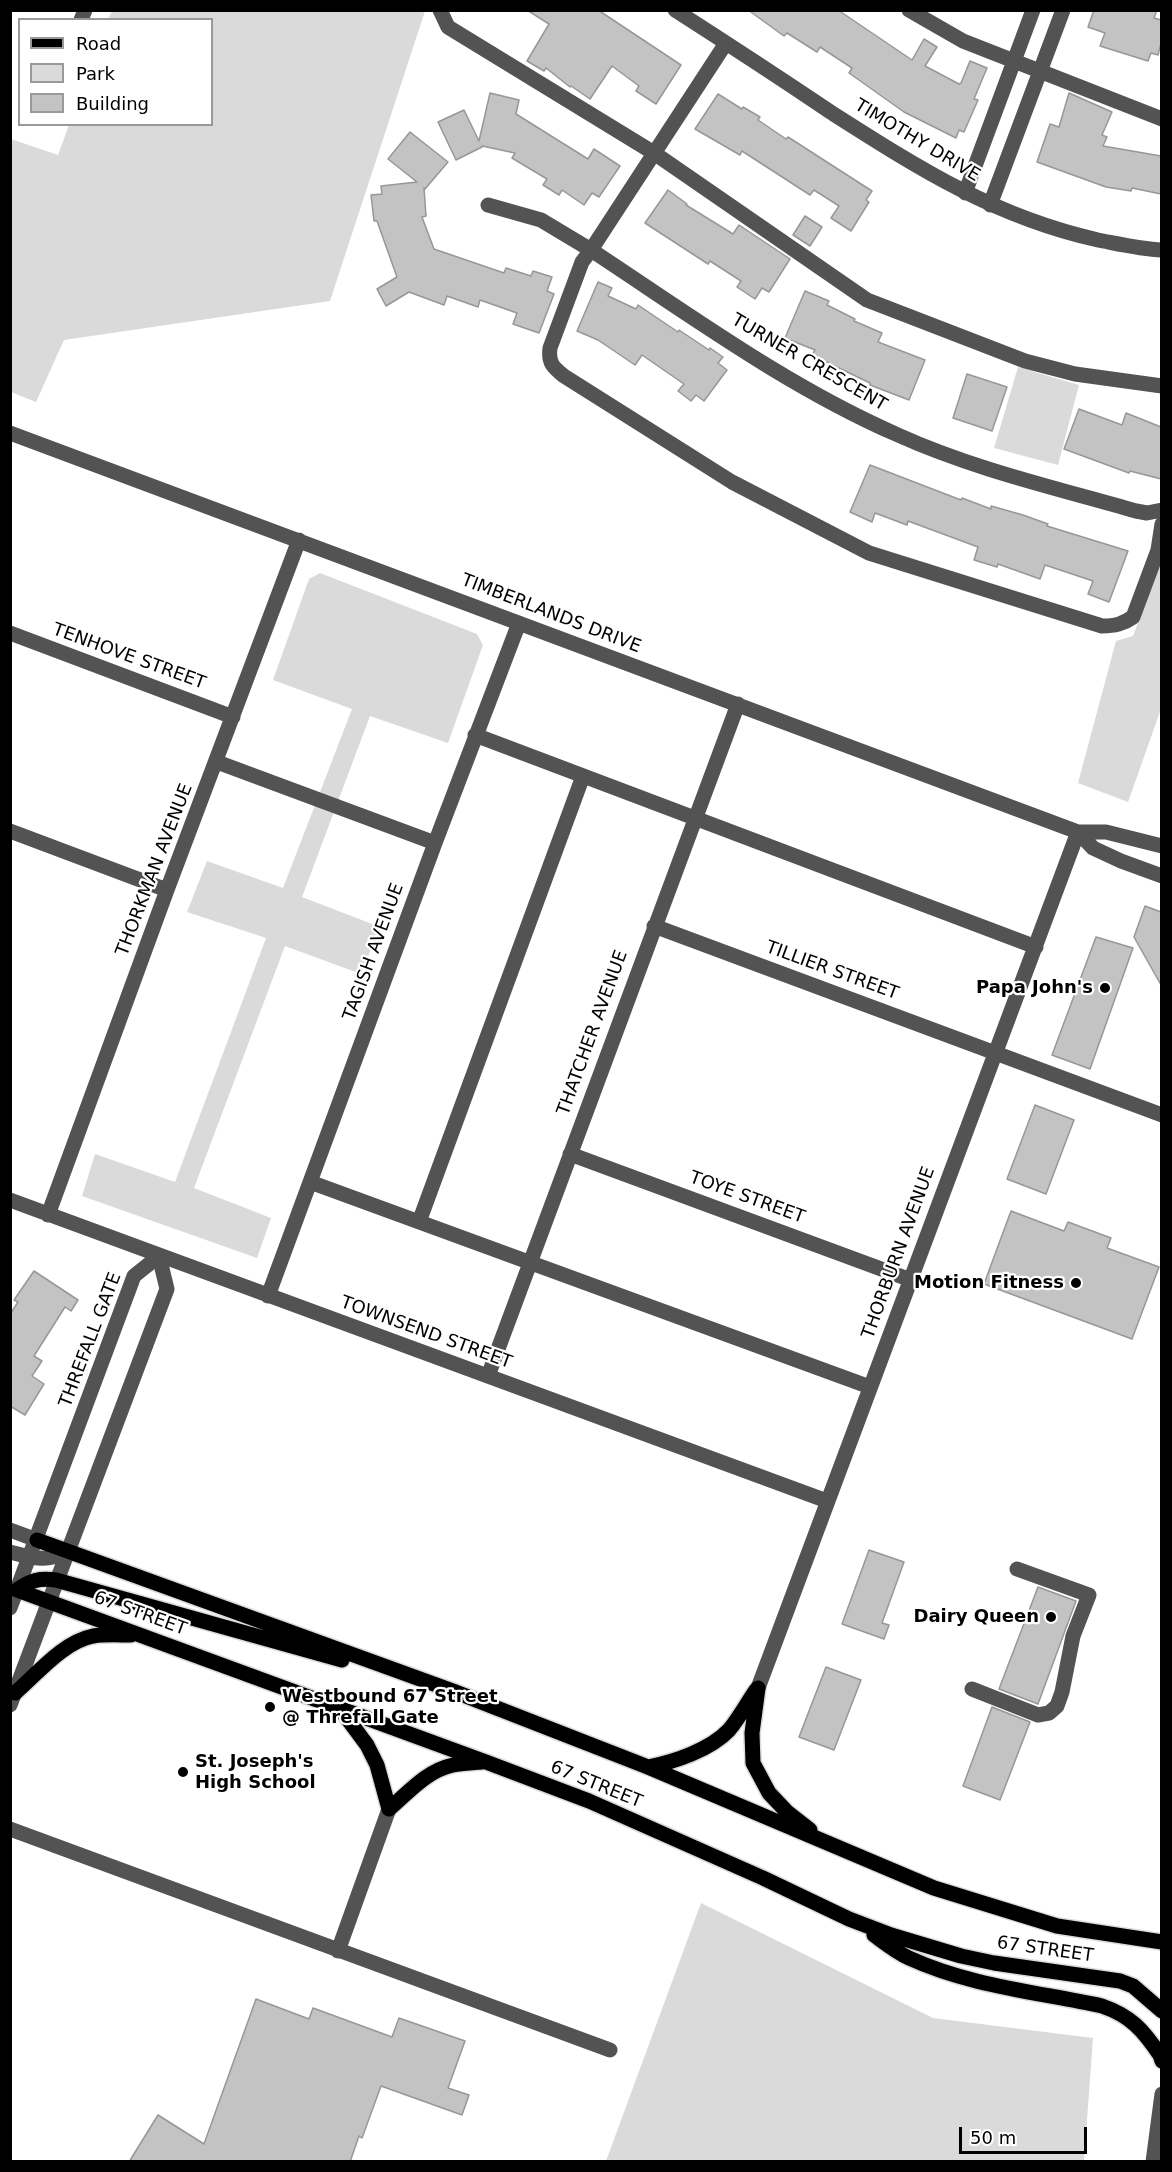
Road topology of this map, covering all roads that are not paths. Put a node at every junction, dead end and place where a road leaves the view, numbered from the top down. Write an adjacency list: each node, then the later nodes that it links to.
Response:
1 (440, 10): 10 (street)
2 (675, 10): 6 (street, TIMOTHY DRIVE)
3 (909, 10): 7 (street)
4 (1033, 10): 7 (street)
5 (1063, 10): 8 (street)
6 (726, 43): 10 (street); 11 (street, TIMOTHY DRIVE)
7 (1014, 61): 8 (street); 11 (street)
8 (1040, 71): 9 (street); 12 (street)
9 (1161, 119)
10 (654, 153): 14 (street); 16 (street)
11 (965, 194): 12 (street, TIMOTHY DRIVE)
12 (990, 205): 15 (street, TIMOTHY DRIVE)
13 (488, 206): 14 (street, TURNER CRESCENT)
14 (591, 249): 18 (street, TURNER CRESCENT); 19 (street)
15 (1161, 250)
16 (1161, 386)
17 (10, 433): 20 (street, TIMBERLANDS DRIVE)
18 (1161, 510)
19 (1161, 524)
20 (299, 540): 21 (street, TIMBERLANDS DRIVE); 24 (street, THORKMAN AVENUE)
21 (519, 623): 23 (street, TIMBERLANDS DRIVE); 25 (street, TAGISH AVENUE)
22 (10, 633): 24 (street, TENHOVE STREET)
23 (738, 704): 28 (street, THATCHER AVENUE); 30 (street, TIMBERLANDS DRIVE)
24 (233, 717): 26 (street, THORKMAN AVENUE)
25 (475, 735): 27 (street); 31 (street, TAGISH AVENUE)
26 (217, 762): 31 (street); 34 (street, THORKMAN AVENUE)
27 (583, 776): 28 (street); 43 (street)
28 (694, 818): 35 (street, THATCHER AVENUE); 36 (street)
29 (10, 831): 34 (street)
30 (1078, 832): 32 (street, TIMBERLANDS DRIVE); 33 (street, TIMBERLANDS DRIVE); 36 (street, THORBURN AVENUE)
31 (435, 843): 40 (street, TAGISH AVENUE)
32 (1161, 846)
33 (1161, 876)
34 (167, 890): 42 (street, THORKMAN AVENUE)
35 (654, 926): 37 (street, TILLIER STREET); 39 (street, THATCHER AVENUE)
36 (1036, 947): 37 (street, THORBURN AVENUE)
37 (996, 1052): 38 (street, TILLIER STREET); 46 (street, THORBURN AVENUE)
38 (1161, 1115)
39 (570, 1154): 45 (street, THATCHER AVENUE); 46 (street, TOYE STREET)
40 (310, 1182): 43 (street); 47 (street, TAGISH AVENUE)
41 (10, 1200): 42 (street, TOWNSEND STREET)
42 (48, 1215): 44 (street, TOWNSEND STREET)
43 (419, 1222): 45 (street)
44 (159, 1256): 47 (street, TOWNSEND STREET); 52 (street, THREFALL GATE); 53 (street)
45 (529, 1263): 48 (street, THATCHER AVENUE); 49 (street)
46 (911, 1280): 49 (street, THORBURN AVENUE)
47 (268, 1296): 48 (street, TOWNSEND STREET)
48 (488, 1376): 50 (street, TOWNSEND STREET)
49 (870, 1387): 50 (street, THORBURN AVENUE)
50 (827, 1501): 62 (street, THORBURN AVENUE)
51 (10, 1530): 52 (street, 67 STREET)
52 (37, 1540): 53 (main road, 67 STREET); 55 (street, THREFALL GATE)
53 (68, 1551): 55 (street); 57 (street); 64 (main road, 67 STREET)
54 (10, 1552): 55 (street)
55 (30, 1557): 58 (street, THREFALL GATE)
56 (1017, 1569): 63 (street)
57 (56, 1580): 58 (main road); 59 (street); 64 (main road)
58 (14, 1588): 59 (main road, 67 STREET); 60 (street, THREFALL GATE)
59 (48, 1601): 61 (main road, 67 STREET); 65 (street)
60 (10, 1608)
61 (139, 1634): 65 (main road); 66 (main road, 67 STREET)
62 (758, 1688): 68 (main road); 71 (main road)
63 (972, 1689)
64 (453, 1691): 68 (main road, 67 STREET)
65 (13, 1699)
66 (341, 1710): 67 (main road, 67 STREET); 69 (main road)
67 (486, 1761): 69 (main road); 72 (main road, 67 STREET)
68 (648, 1767): 71 (main road, 67 STREET)
69 (389, 1809): 74 (street)
70 (10, 1829): 74 (street)
71 (824, 1841): 73 (main road, 67 STREET)
72 (849, 1919): 75 (main road, 67 STREET); 77 (main road)
73 (1158, 1941)
74 (338, 1951): 76 (street)
75 (1161, 2012)
76 (610, 2049)
77 (1161, 2061)
78 (1161, 2094): 79 (street)
79 (1153, 2162)

